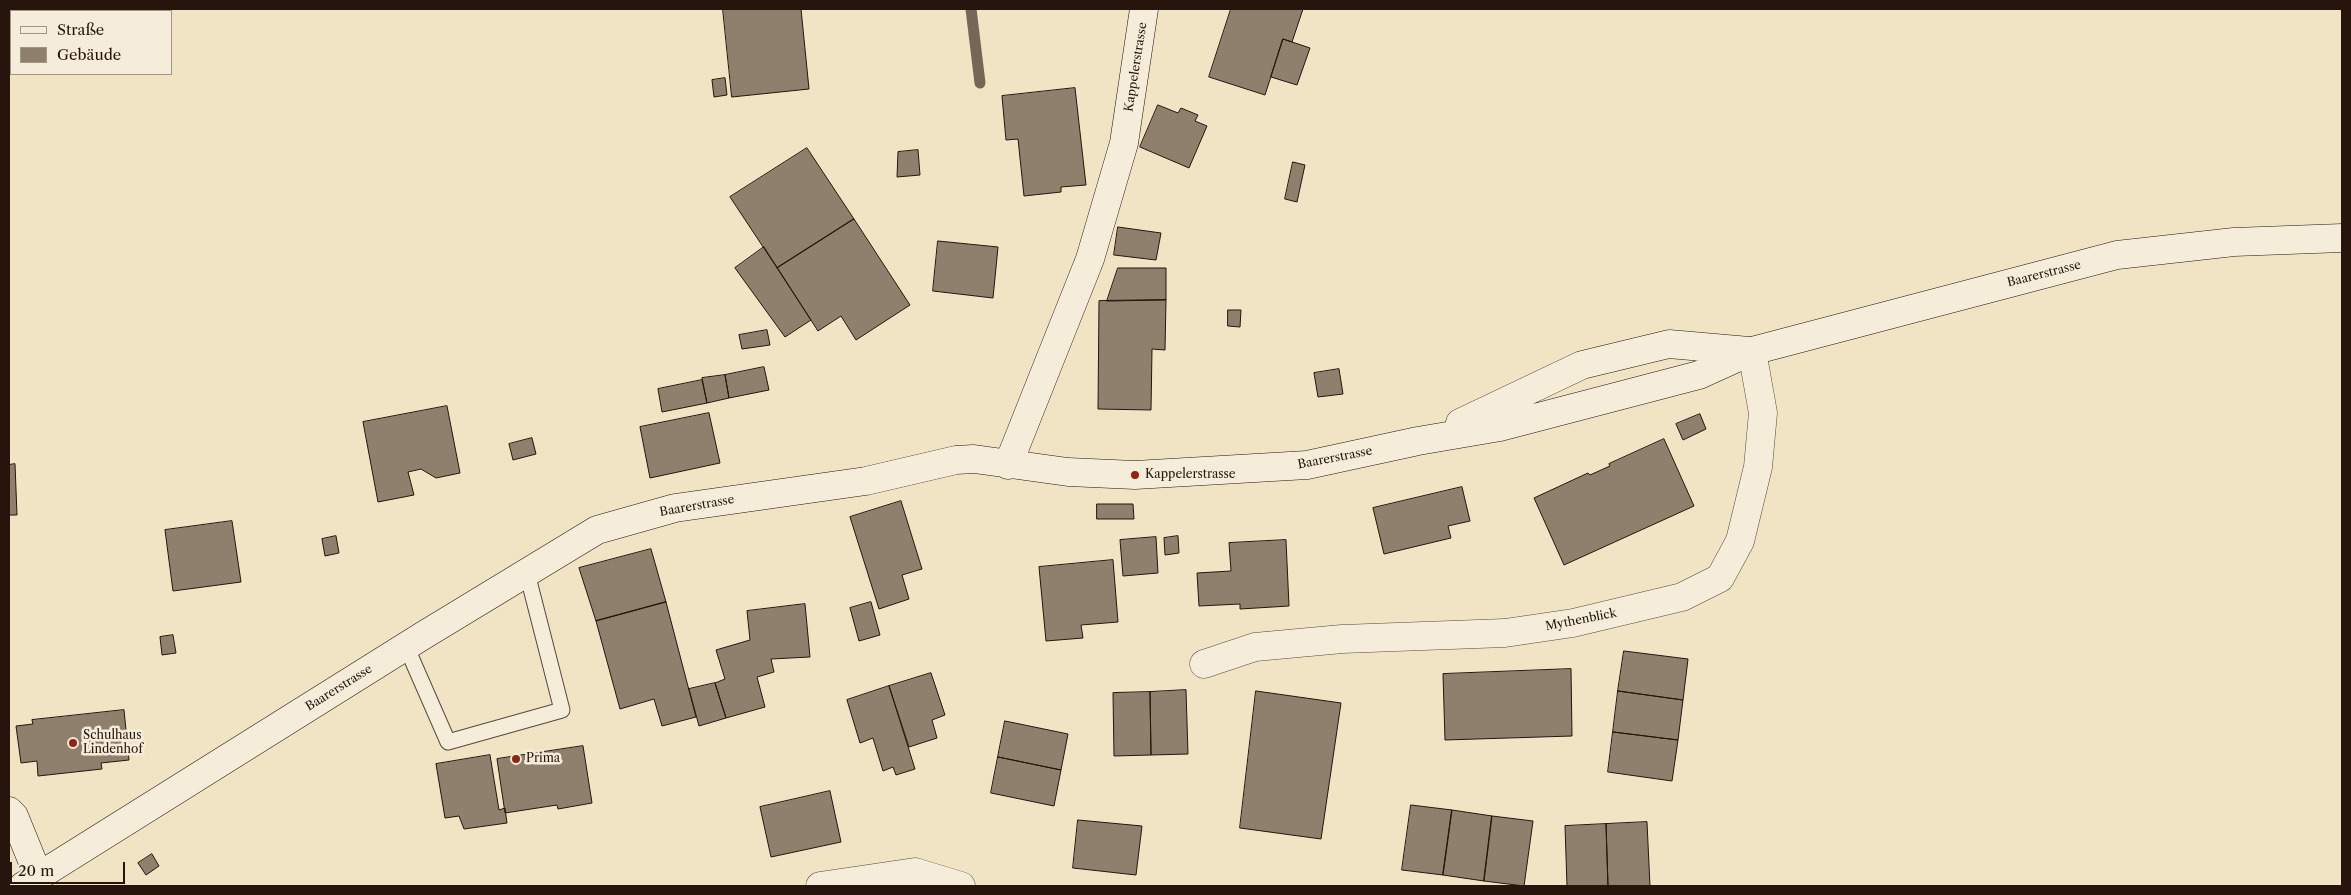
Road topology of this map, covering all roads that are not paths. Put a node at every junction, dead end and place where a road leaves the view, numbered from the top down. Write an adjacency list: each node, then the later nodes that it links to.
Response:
1 (1144, 9): 5 (street, Kappelerstrasse)
2 (2342, 238): 3 (street, Baarerstrasse)
3 (1752, 351): 4 (street, Baarerstrasse); 4 (street, Baarerstrasse); 8 (street, Mythenblick)
4 (1418, 441): 5 (street, Baarerstrasse)
5 (1008, 465): 6 (street, Baarerstrasse)
6 (527, 573): 7 (street, Baarerstrasse); 7 (lane)
7 (406, 646): 10 (street, Baarerstrasse)
8 (1204, 664)
9 (9, 811): 10 (street)
10 (35, 882)
11 (820, 886): 12 (street)
12 (961, 886)

